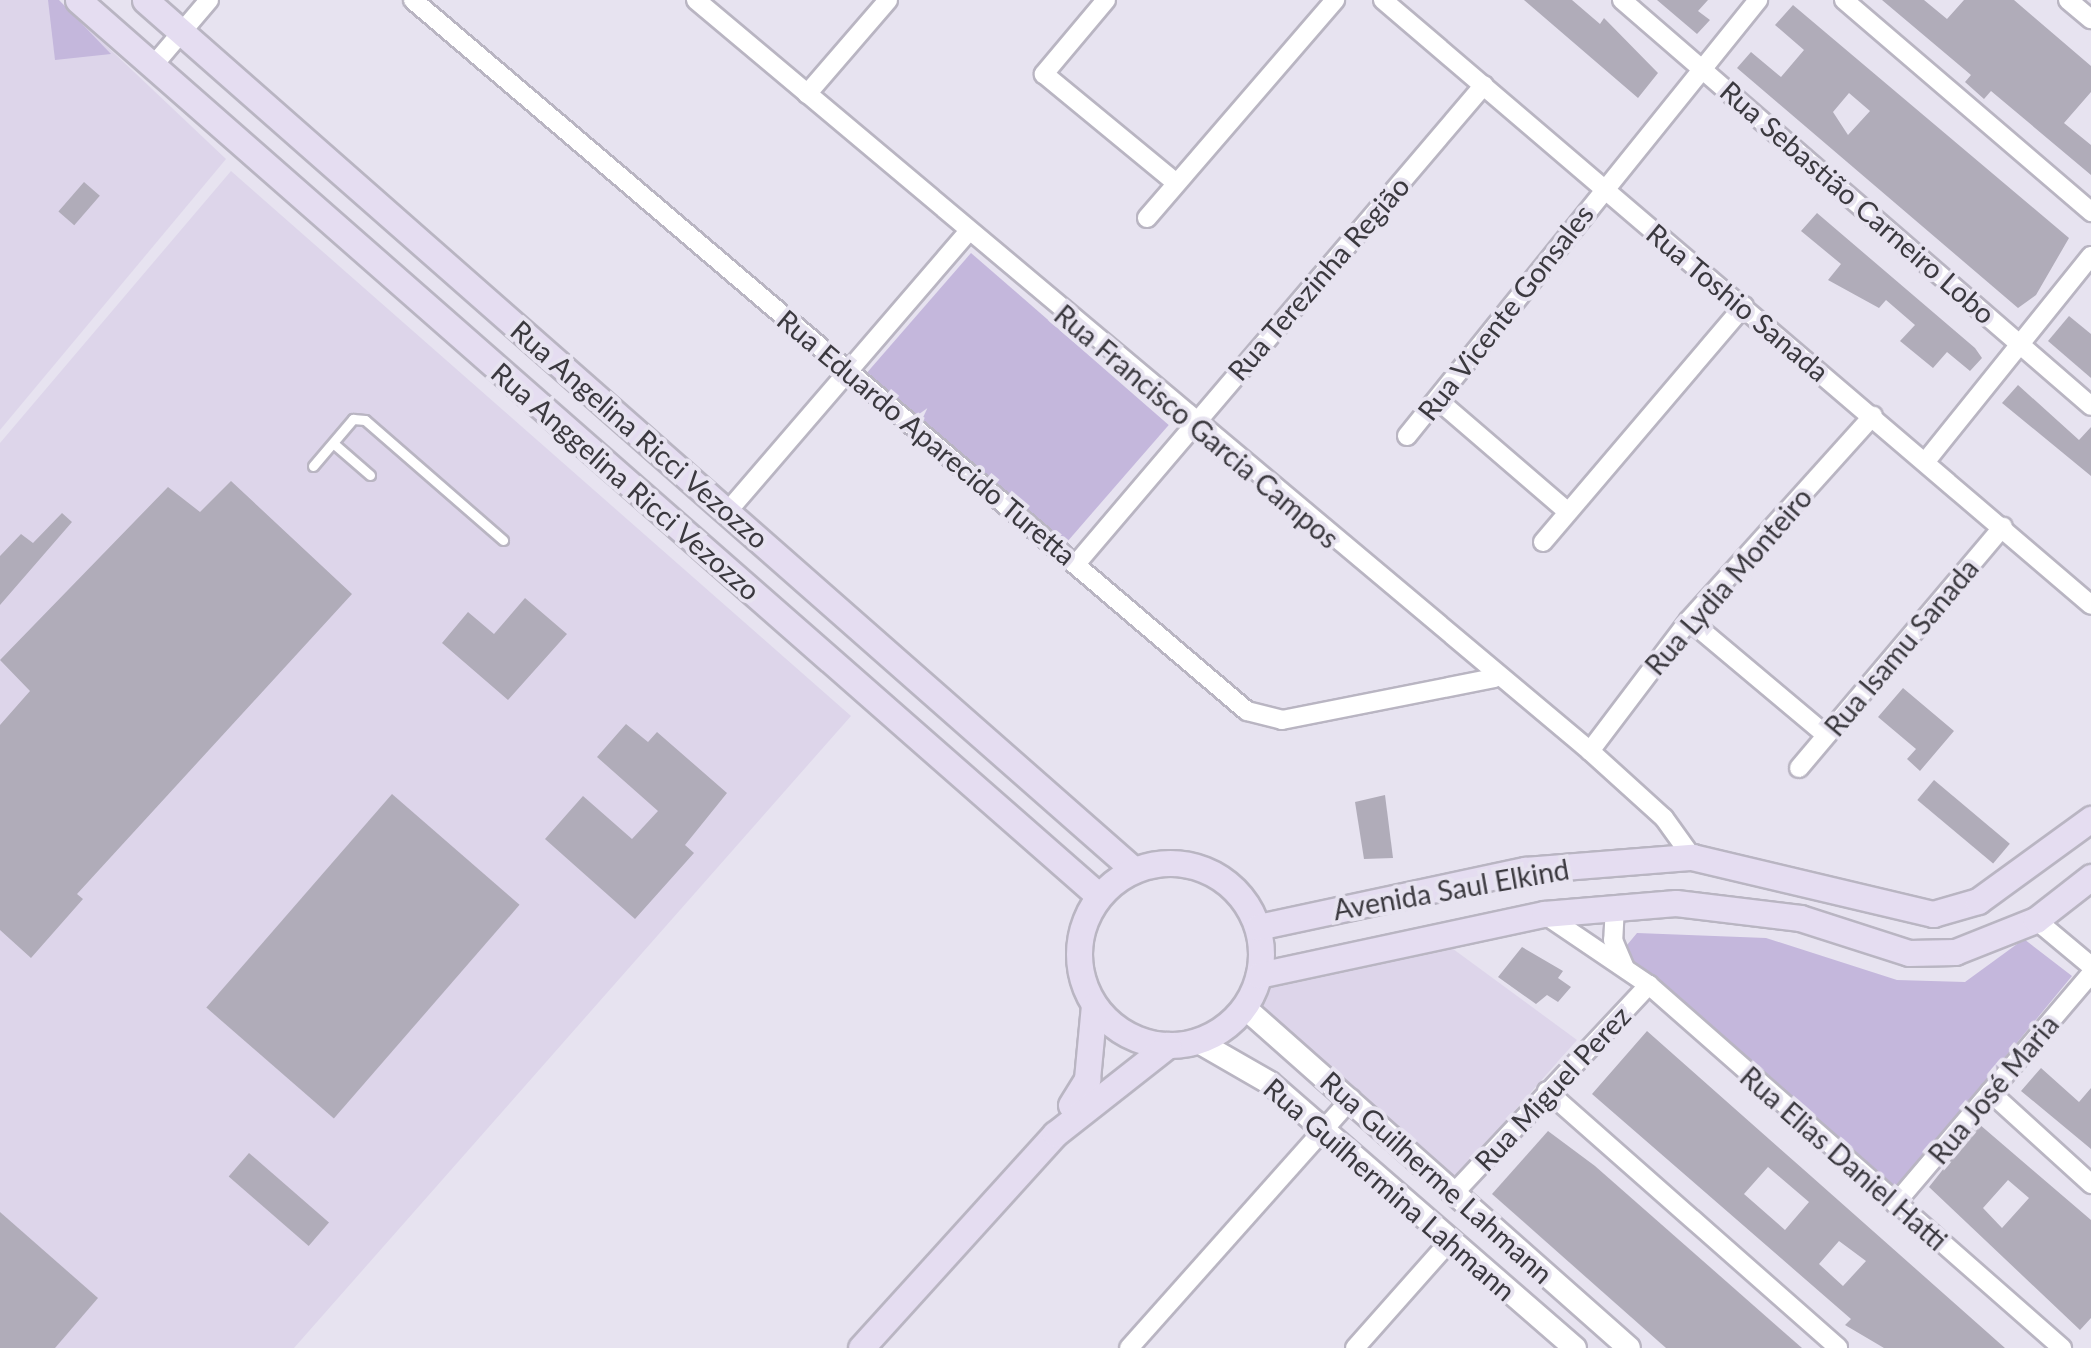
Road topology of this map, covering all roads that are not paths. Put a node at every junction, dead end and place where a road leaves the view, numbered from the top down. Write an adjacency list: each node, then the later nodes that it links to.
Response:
1 (78, 0): 16 (main road)
2 (145, 0): 15 (main road, Rua Angelina Ricci Vezozzo)
3 (209, 0): 15 (street)
4 (413, 0): 28 (street, Rua Eduardo Aparecido Turetta)
5 (696, 0): 19 (street, Rua Francisco Garcia Campos)
6 (888, 0): 19 (street)
7 (1106, 0): 20 (street)
8 (1335, 0): 20 (street)
9 (1384, 0): 18 (street, Rua Toshio Sanada)
10 (1622, 0): 17 (street, Rua Sebastião Carneiro Lobo)
11 (1758, 0): 17 (street, Rua Vicente Gonsales)
12 (1844, 0): 22 (street)
13 (2068, 0): 14 (street)
14 (2091, 19)
15 (181, 33): 16 (street); 38 (main road, Rua Angelina Ricci Vezozzo)
16 (152, 67): 41 (main road, Rua Anggelina Ricci Vezozzo)
17 (1704, 67): 21 (street, Rua Vicente Gonsales); 27 (street, Rua Sebastião Carneiro Lobo)
18 (1484, 85): 21 (street, Rua Toshio Sanada); 32 (street, Rua Terezinha Região)
19 (807, 94): 24 (street, Rua Francisco Garcia Campos)
20 (1176, 183): 23 (street)
21 (1604, 187): 26 (street, Rua Toshio Sanada); 29 (street, Rua Vicente Gonsales)
22 (2091, 212)
23 (1147, 218)
24 (969, 231): 28 (street); 32 (street, Rua Francisco Garcia Campos)
25 (2091, 256): 27 (street)
26 (1744, 306): 31 (street, Rua Toshio Sanada); 40 (street)
27 (2020, 344): 30 (street, Rua Sebastião Carneiro Lobo); 35 (street)
28 (848, 370): 39 (street); 45 (street, Rua Eduardo Aparecido Turetta)
29 (1439, 401): 33 (street, Rua Vicente Gonsales); 40 (street)
30 (2091, 406)
31 (1872, 416): 35 (street, Rua Toshio Sanada); 47 (street, Rua Lydia Monteiro)
32 (1193, 424): 45 (street, Rua Terezinha Região); 48 (street, Rua Francisco Garcia Campos)
33 (1407, 436)
34 (332, 443): 36 (lane); 37 (lane); 43 (lane)
35 (1926, 461): 42 (street, Rua Toshio Sanada)
36 (313, 466)
37 (370, 475)
38 (693, 480): 39 (main road, Rua Angelina Ricci Vezozzo); 41 (main road)
39 (728, 511): 54 (main road, Rua Angelina Ricci Vezozzo)
40 (1568, 512): 44 (street)
41 (663, 515): 56 (main road, Rua Anggelina Ricci Vezozzo)
42 (2003, 527): 46 (street, Rua Toshio Sanada); 49 (street, Rua Isamu Sanada)
43 (503, 540)
44 (1543, 542)
45 (1076, 564): 48 (street, Rua Eduardo Aparecido Turetta)
46 (2091, 605)
47 (1689, 620): 49 (street); 50 (street, Rua Lydia Monteiro)
48 (1495, 678): 50 (street, Rua Francisco Garcia Campos)
49 (1826, 734): 51 (street, Rua Isamu Sanada)
50 (1590, 751): 53 (street, Rua Francisco Garcia Campos)
51 (1799, 768)
52 (2091, 819): 57 (main road, Avenida Saul Elkind)
53 (1692, 857): 57 (main road, Avenida Saul Elkind); 61 (main road, Avenida Saul Elkind)
54 (1134, 870): 56 (main road); 61 (main road)
55 (2091, 877): 60 (main road, Avenida Saul Elkind)
56 (1099, 896): 68 (main road)
57 (1876, 897): 62 (main road)
58 (1615, 906): 59 (main road, Avenida Saul Elkind); 62 (main road, Avenida Saul Elkind); 64 (street)
59 (1544, 914): 64 (street, Rua Elias Daniel Hatti); 66 (main road, Avenida Saul Elkind)
60 (2036, 920): 62 (main road, Avenida Saul Elkind); 63 (street)
61 (1258, 927): 66 (main road)
62 (1866, 939)
63 (2091, 966)
64 (1625, 968): 67 (street, Rua Elias Daniel Hatti)
65 (2091, 974): 73 (street, Rua José Maria)
66 (1259, 976): 69 (main road)
67 (1648, 985): 72 (street, Rua Miguel Perez); 79 (street, Rua Elias Daniel Hatti)
68 (1094, 1005): 71 (main road); 76 (main road)
69 (1244, 1007): 70 (main road); 74 (street, Rua Guilherme Lahmann)
70 (1197, 1041): 71 (main road); 75 (street, Rua Guilhermina Lahmann)
71 (1168, 1045): 76 (main road)
72 (1546, 1091): 78 (street, Rua Miguel Perez); 86 (street)
73 (1990, 1092): 77 (street); 79 (street, Rua José Maria)
74 (1351, 1099): 75 (street); 78 (street, Rua Guilherme Lahmann)
75 (1323, 1133): 80 (street, Rua Guilhermina Lahmann); 82 (street)
76 (1055, 1134): 81 (main road)
77 (2091, 1184)
78 (1455, 1192): 85 (street, Rua Guilherme Lahmann)
79 (1895, 1204): 87 (street, Rua Elias Daniel Hatti)
80 (1450, 1241): 83 (street); 84 (street, Rua Guilhermina Lahmann)
81 (861, 1348)
82 (1129, 1348)
83 (1354, 1348)
84 (1575, 1348)
85 (1629, 1348)
86 (1838, 1348)
87 (2062, 1348)

